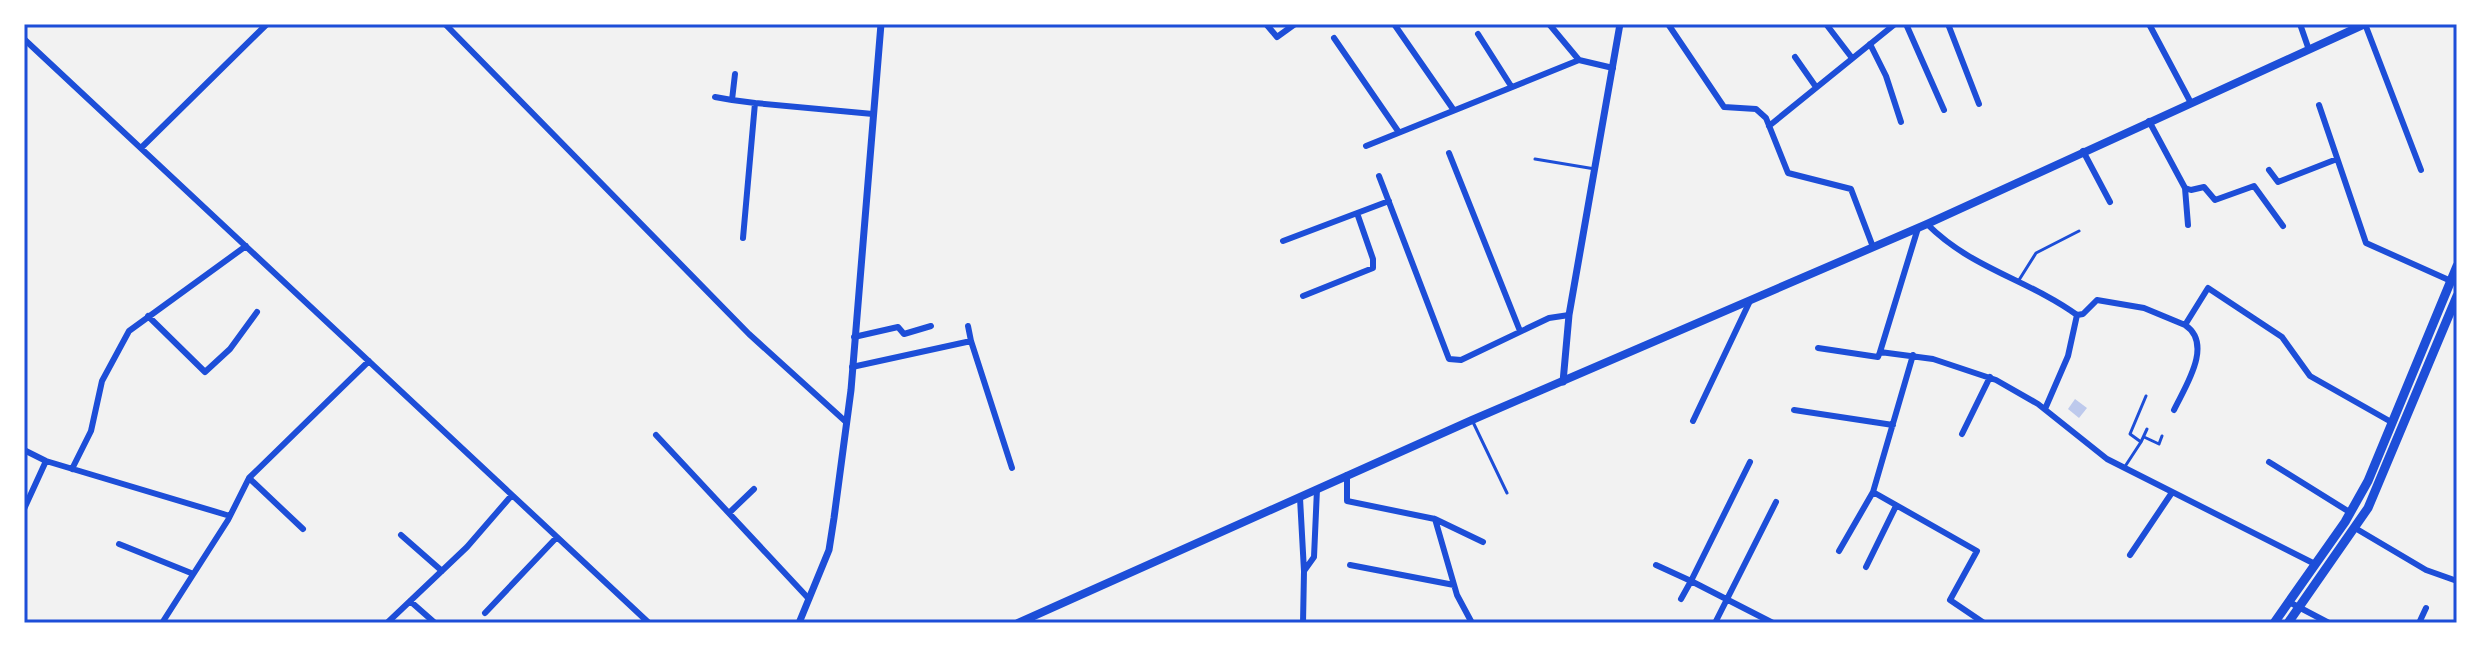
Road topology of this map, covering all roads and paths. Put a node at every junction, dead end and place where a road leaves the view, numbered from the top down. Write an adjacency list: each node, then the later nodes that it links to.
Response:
1 (267, 24): 43 (street)
2 (445, 24): 94 (street)
3 (881, 24): 37 (street)
4 (1266, 24): 5 (street)
5 (1295, 24)
6 (1394, 24): 35 (street)
7 (1549, 24): 24 (street)
8 (1620, 24): 25 (street)
9 (1668, 24): 40 (street)
10 (1826, 24): 23 (street)
11 (1895, 24): 20 (street)
12 (1906, 24): 36 (street)
13 (1948, 24): 33 (street)
14 (2149, 24): 32 (street)
15 (2300, 24): 21 (street)
16 (2365, 24): 21 (main road); 50 (street)
17 (1478, 34): 27 (street)
18 (1334, 38): 41 (street)
19 (24, 39): 43 (street)
20 (1870, 44): 23 (street); 39 (street)
21 (2309, 50): 32 (main road)
22 (1795, 57): 28 (street)
23 (1852, 58): 28 (street)
24 (1579, 60): 25 (street); 27 (street)
25 (1613, 68): 48 (street)
26 (735, 74): 30 (street)
27 (1511, 86): 35 (street)
28 (1816, 87): 40 (street)
29 (715, 97): 30 (street)
30 (732, 100): 31 (street)
31 (755, 103): 37 (street); 60 (street)
32 (2191, 103): 38 (main road)
33 (1979, 104)
34 (2319, 105): 47 (street)
35 (1453, 109): 41 (street)
36 (1944, 110)
37 (873, 114): 80 (street)
38 (2149, 121): 44 (main road); 52 (street)
39 (1901, 122)
40 (1769, 126): 63 (street)
41 (1398, 131): 42 (street)
42 (1366, 146)
43 (141, 148): 62 (street)
44 (2083, 151): 54 (street); 57 (main road)
45 (1449, 153): 79 (street)
46 (1535, 159): 48 (lane)
47 (2337, 159): 49 (street); 65 (street)
48 (1595, 169): 73 (street)
49 (2269, 170)
50 (2421, 170)
51 (1379, 176): 53 (street)
52 (2185, 188): 56 (street); 58 (street)
53 (1389, 201): 55 (street); 79 (street)
54 (2110, 202)
55 (1357, 213): 61 (street); 69 (street)
56 (2188, 225)
57 (1922, 226): 63 (main road); 67 (street); 83 (street)
58 (2283, 226)
59 (2079, 231): 67 (lane)
60 (743, 238)
61 (1283, 241)
62 (246, 246): 75 (street); 85 (street)
63 (1873, 247): 71 (main road)
64 (2457, 266): 65 (main road)
65 (2451, 281): 96 (main road)
66 (2200, 282): 68 (street)
67 (2017, 283): 74 (street)
68 (2208, 288): 76 (street); 96 (street)
69 (1303, 296)
70 (2456, 299): 127 (main road)
71 (1750, 301): 88 (main road); 95 (street)
72 (257, 312): 75 (street)
73 (1569, 315): 79 (street); 88 (street)
74 (2077, 315): 76 (street); 90 (street)
75 (148, 316): 110 (street)
76 (2185, 325): 92 (street)
77 (931, 326): 80 (street)
78 (968, 326): 81 (street)
79 (1520, 331)
80 (854, 337): 86 (street)
81 (971, 341): 86 (street); 108 (street)
82 (1818, 348): 83 (street)
83 (1880, 352): 84 (street)
84 (1913, 355): 87 (street); 97 (street)
85 (369, 361): 112 (street); 118 (street)
86 (852, 367): 94 (street)
87 (1990, 377): 90 (street); 99 (street)
88 (1563, 382): 93 (main road)
89 (2146, 396): 103 (lane)
90 (2045, 409): 109 (street)
91 (1794, 410): 97 (street)
92 (2174, 410)
93 (1472, 420): 111 (main road); 116 (lane)
94 (845, 421): 146 (street)
95 (1693, 421)
96 (2393, 423): 124 (main road)
97 (1893, 425): 115 (street)
98 (2147, 429): 102 (lane)
99 (1962, 434)
100 (656, 435): 123 (street)
101 (2162, 436): 102 (lane)
102 (2144, 437): 103 (lane)
103 (2141, 442): 109 (lane)
104 (24, 450): 105 (street)
105 (46, 461): 110 (street); 122 (street)
106 (1750, 462): 143 (street)
107 (2269, 462): 124 (street)
108 (1012, 468)
109 (2124, 468): 117 (street)
110 (72, 469): 125 (street)
111 (1347, 475): 114 (main road); 126 (street)
112 (249, 478): 125 (street); 128 (street)
113 (754, 489): 123 (street)
114 (1317, 489): 119 (main road); 141 (street)
115 (1873, 492): 121 (street); 133 (street)
116 (1507, 493)
117 (2171, 494): 134 (street); 135 (street)
118 (512, 495): 130 (street); 140 (street)
119 (1300, 498): 141 (street); 159 (main road)
120 (1776, 502): 148 (street)
121 (1896, 506): 138 (street); 164 (street)
122 (24, 509)
123 (729, 513): 146 (street)
124 (2351, 513): 135 (main road)
125 (230, 516): 142 (street)
126 (1435, 519): 131 (street); 145 (street)
127 (2355, 528): 139 (main road); 144 (street)
128 (303, 529)
129 (401, 535): 140 (street)
130 (557, 537): 153 (street); 157 (street)
131 (1483, 542)
132 (119, 544): 142 (street)
133 (1839, 551)
134 (2130, 555)
135 (2315, 564): 139 (main road); 150 (main road)
136 (1350, 565): 145 (street)
137 (1656, 565): 143 (street)
138 (1866, 567)
139 (2326, 569): 151 (main road)
140 (442, 571): 149 (street)
141 (1304, 571): 160 (street)
142 (191, 573): 154 (street)
143 (1691, 581): 147 (street); 148 (street)
144 (2457, 581)
145 (1454, 585): 161 (street)
146 (809, 599): 158 (street)
147 (1681, 599)
148 (1727, 599): 162 (street); 163 (street)
149 (410, 601): 155 (street); 156 (street)
150 (2289, 602): 151 (street); 165 (main road)
151 (2299, 608): 166 (main road); 167 (street)
152 (2426, 608): 168 (street)
153 (485, 613)
154 (162, 623)
155 (387, 623)
156 (435, 623)
157 (649, 623)
158 (799, 623)
159 (1018, 623)
160 (1303, 623)
161 (1472, 623)
162 (1715, 623)
163 (1773, 623)
164 (1984, 623)
165 (2274, 623)
166 (2288, 623)
167 (2329, 623)
168 (2419, 623)

